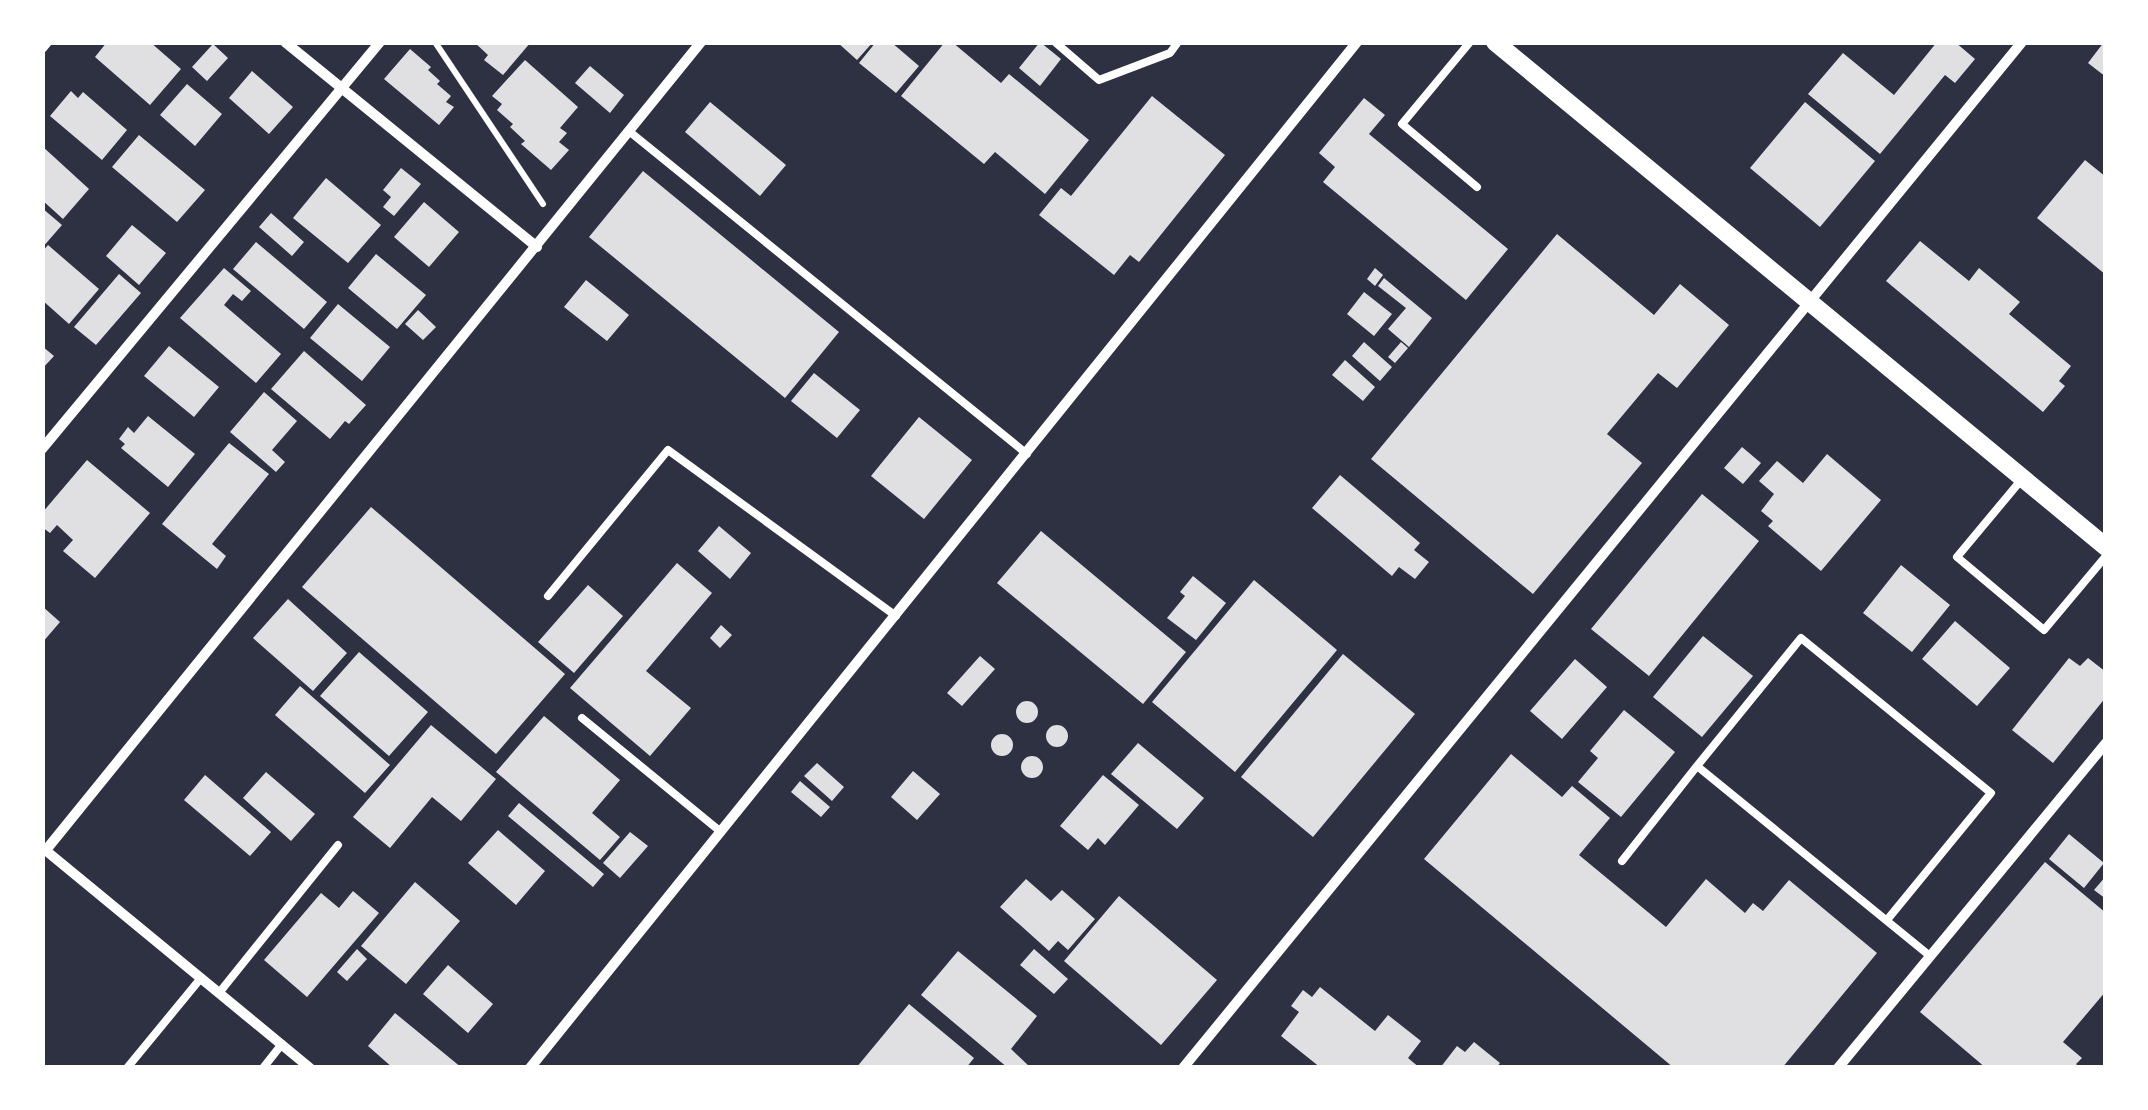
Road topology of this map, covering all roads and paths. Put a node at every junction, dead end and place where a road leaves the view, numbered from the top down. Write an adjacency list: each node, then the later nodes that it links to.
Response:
1 (286, 42): 11 (street)
2 (380, 42): 11 (street)
3 (435, 42): 14 (path)
4 (702, 42): 12 (street)
5 (1055, 42): 6 (lane)
6 (1178, 42)
7 (1357, 42): 18 (street)
8 (1470, 42): 13 (lane)
9 (1495, 42): 16 (street)
10 (2022, 42): 16 (street)
11 (342, 89): 15 (street); 17 (street)
12 (630, 132): 14 (street); 18 (lane)
13 (1476, 187)
14 (556, 224): 15 (street)
15 (537, 247): 29 (street)
16 (1808, 303): 19 (street); 40 (street)
17 (42, 449)
18 (1027, 454): 23 (street)
19 (2022, 478): 20 (street); 21 (lane)
20 (2106, 547)
21 (2106, 556)
22 (548, 596): 23 (lane)
23 (896, 616): 27 (street)
24 (582, 718): 27 (lane)
25 (2106, 743): 32 (street)
26 (1697, 766): 30 (lane); 31 (lane); 31 (lane)
27 (721, 832): 39 (street)
28 (338, 846): 34 (lane)
29 (44, 849): 33 (street)
30 (1622, 861)
31 (1887, 920): 32 (lane)
32 (1930, 956): 41 (street)
33 (202, 978): 34 (street); 36 (lane)
34 (219, 993): 35 (street)
35 (282, 1044): 37 (lane); 38 (street)
36 (127, 1068)
37 (263, 1068)
38 (310, 1068)
39 (530, 1068)
40 (1183, 1068)
41 (1838, 1068)

